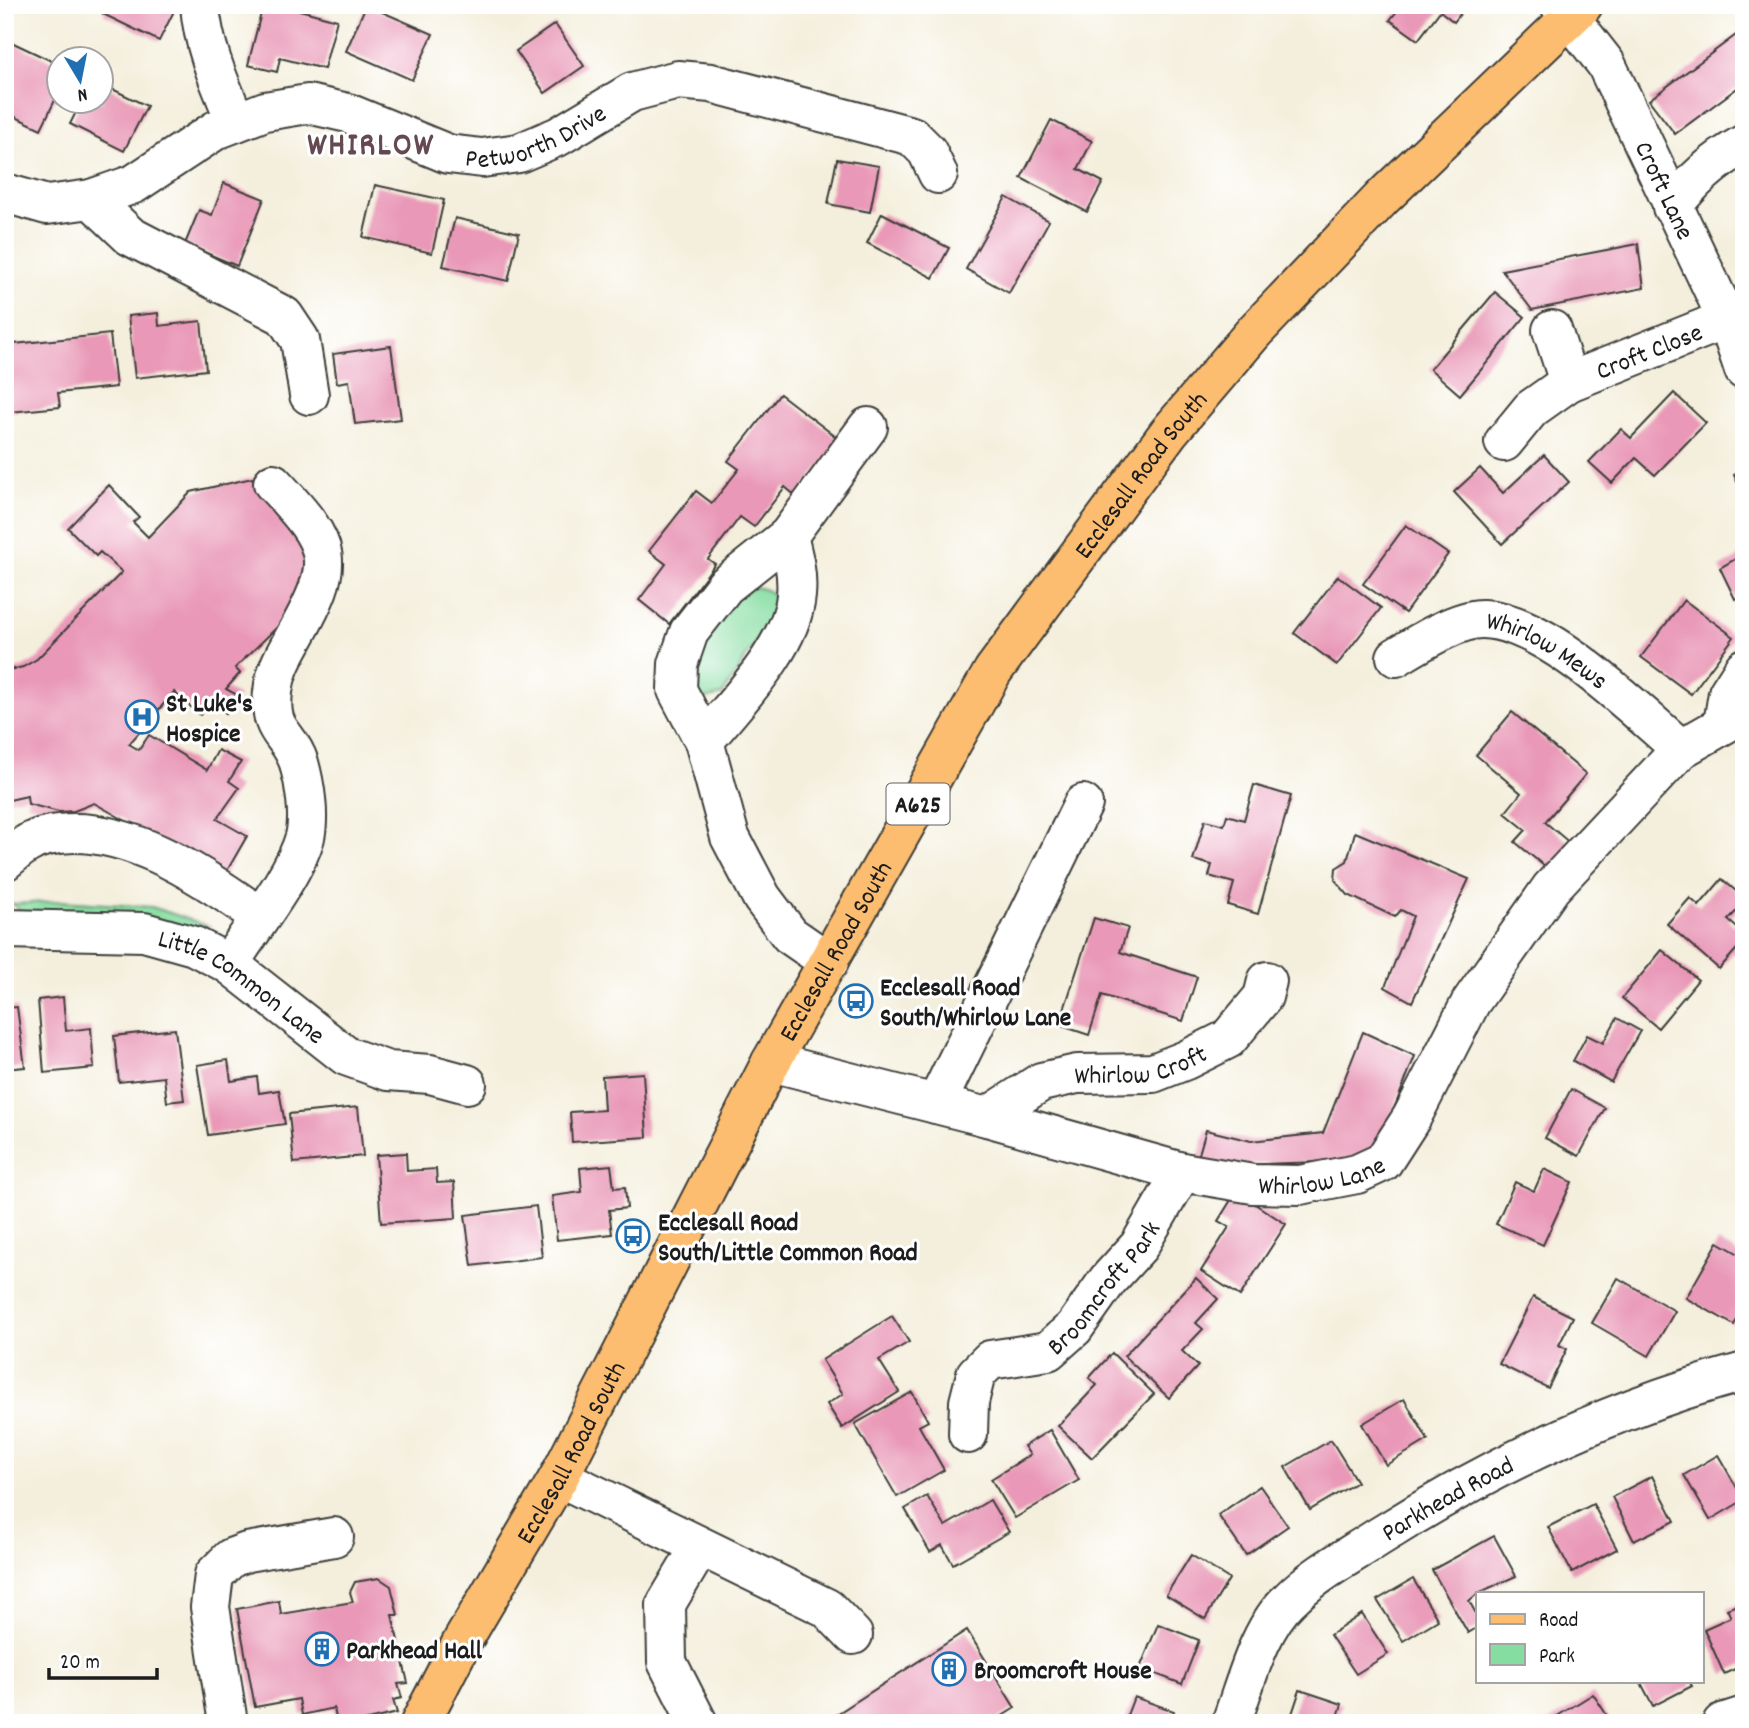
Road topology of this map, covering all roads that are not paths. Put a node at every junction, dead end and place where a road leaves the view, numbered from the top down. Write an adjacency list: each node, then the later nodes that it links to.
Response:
1 (200, 5): 3 (street)
2 (1571, 9): 10 (street, Croft Lane); 29 (main road, Ecclesall Road South / A625)
3 (236, 122): 5 (street, Petworth Drive); 9 (street, Petworth Drive)
4 (1744, 144): 6 (street)
5 (938, 174)
6 (1697, 177): 7 (street); 10 (street)
7 (1744, 179)
8 (5, 193): 9 (street, Petworth Drive)
9 (91, 199): 15 (street)
10 (1672, 207): 11 (street, Croft Lane)
11 (1729, 305): 13 (street, Croft Lane); 14 (street, Croft Close)
12 (1552, 330): 14 (street, Croft Close)
13 (1744, 370)
14 (1569, 382): 17 (street, Croft Close)
15 (309, 395)
16 (868, 426): 19 (street)
17 (1504, 442)
18 (273, 483): 27 (street)
19 (788, 536): 23 (street); 23 (street)
20 (1396, 657): 24 (street, Whirlow Mews)
21 (1744, 667): 22 (street)
22 (1733, 719): 24 (street, Whirlow Lane)
23 (704, 741): 29 (street)
24 (1681, 750): 36 (street, Whirlow Lane)
25 (1083, 804): 34 (street)
26 (5, 860): 27 (street)
27 (259, 916): 30 (street)
28 (5, 929): 30 (street, Little Common Lane)
29 (829, 962): 32 (main road, Ecclesall Road South / A625)
30 (229, 964): 33 (street, Little Common Lane)
31 (1267, 981): 35 (street, Whirlow Croft)
32 (772, 1062): 34 (street, Whirlow Lane); 39 (main road, Ecclesall Road South / A625)
33 (467, 1084)
34 (936, 1104): 35 (street, Whirlow Lane)
35 (987, 1117): 36 (street, Whirlow Lane)
36 (1182, 1172): 38 (street, Broomcroft Park)
37 (1744, 1372): 47 (street, Parkhead Road)
38 (968, 1434)
39 (559, 1477): 41 (street); 45 (main road, Ecclesall Road South / A625)
40 (334, 1538): 44 (street)
41 (700, 1546): 42 (street); 46 (street)
42 (853, 1635)
43 (1744, 1716): 48 (street)
44 (228, 1723)
45 (421, 1723)
46 (698, 1723)
47 (1231, 1723)
48 (1722, 1723)

